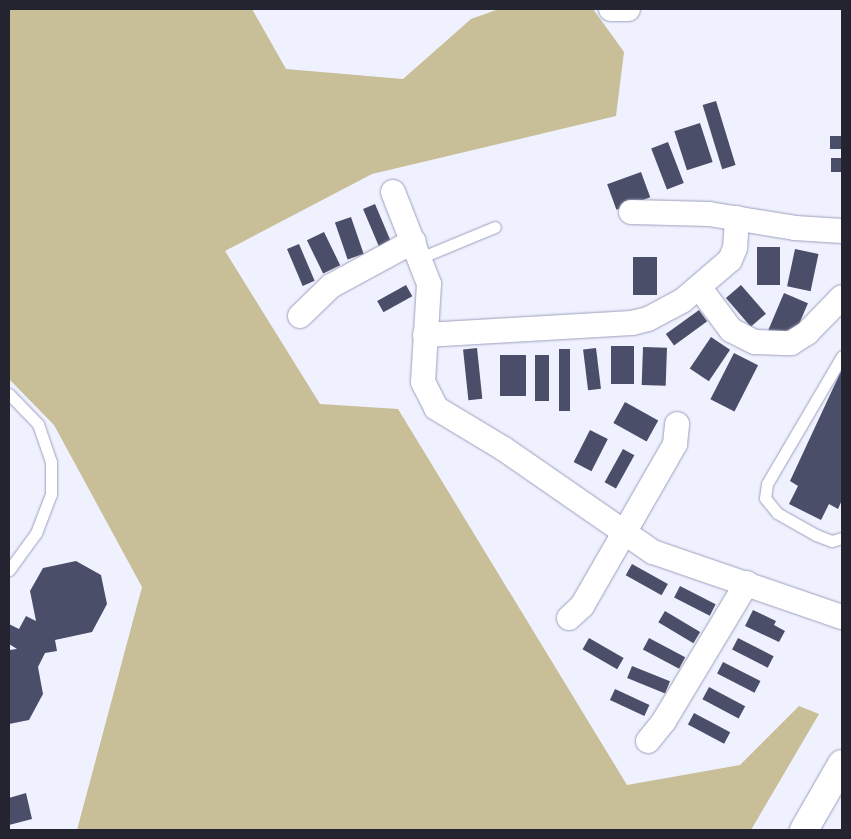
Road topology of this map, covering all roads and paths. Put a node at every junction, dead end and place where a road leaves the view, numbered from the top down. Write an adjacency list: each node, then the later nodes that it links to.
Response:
1 (611, 9): 2 (street)
2 (628, 9)
3 (393, 192): 8 (street)
4 (631, 212): 5 (street)
5 (737, 218): 7 (street); 9 (street)
6 (495, 227): 8 (lane)
7 (842, 232)
8 (417, 249): 11 (street); 12 (street)
9 (699, 287): 10 (street); 12 (street)
10 (842, 297)
11 (300, 316)
12 (425, 336): 16 (street)
13 (842, 356): 17 (lane)
14 (9, 394): 18 (lane)
15 (677, 424): 16 (street)
16 (624, 534): 19 (street); 21 (street)
17 (842, 538)
18 (9, 570)
19 (747, 583): 20 (street); 22 (street)
20 (842, 617)
21 (569, 618)
22 (648, 741)
23 (842, 764): 24 (highway)
24 (804, 830)

